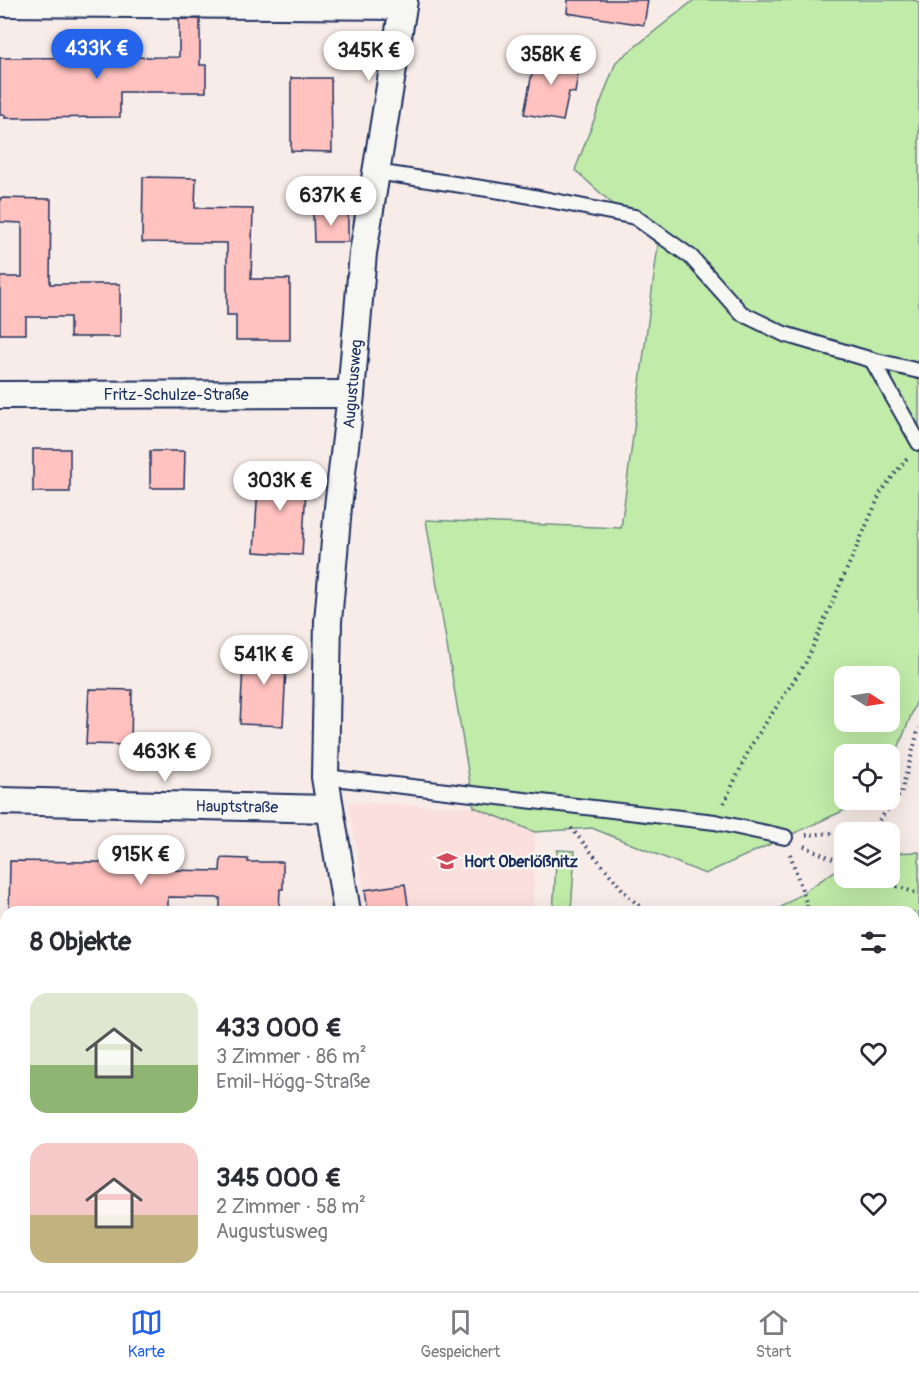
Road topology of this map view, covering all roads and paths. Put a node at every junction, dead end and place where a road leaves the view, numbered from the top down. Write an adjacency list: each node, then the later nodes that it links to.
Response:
1 (0, 3): 2 (street)
2 (404, 3): 3 (street, Augustusweg)
3 (376, 172): 4 (lane); 6 (street, Augustusweg)
4 (872, 360): 5 (lane); 8 (lane)
5 (919, 371)
6 (351, 394): 7 (street, Fritz-Schulze-Straße); 10 (street, Augustusweg)
7 (0, 395)
8 (919, 442): 14 (path)
9 (919, 728): 15 (path)
10 (325, 777): 12 (lane); 13 (street, Augustusweg)
11 (0, 801): 13 (street, Hauptstraße)
12 (549, 802): 14 (lane); 22 (path)
13 (329, 808): 21 (street, Augustusweg)
14 (715, 822): 17 (lane)
15 (878, 822)
16 (834, 834): 17 (path)
17 (784, 837): 18 (path); 23 (path)
18 (834, 860)
19 (900, 886): 20 (path)
20 (919, 894)
21 (346, 906)
22 (639, 906)
23 (807, 906)

